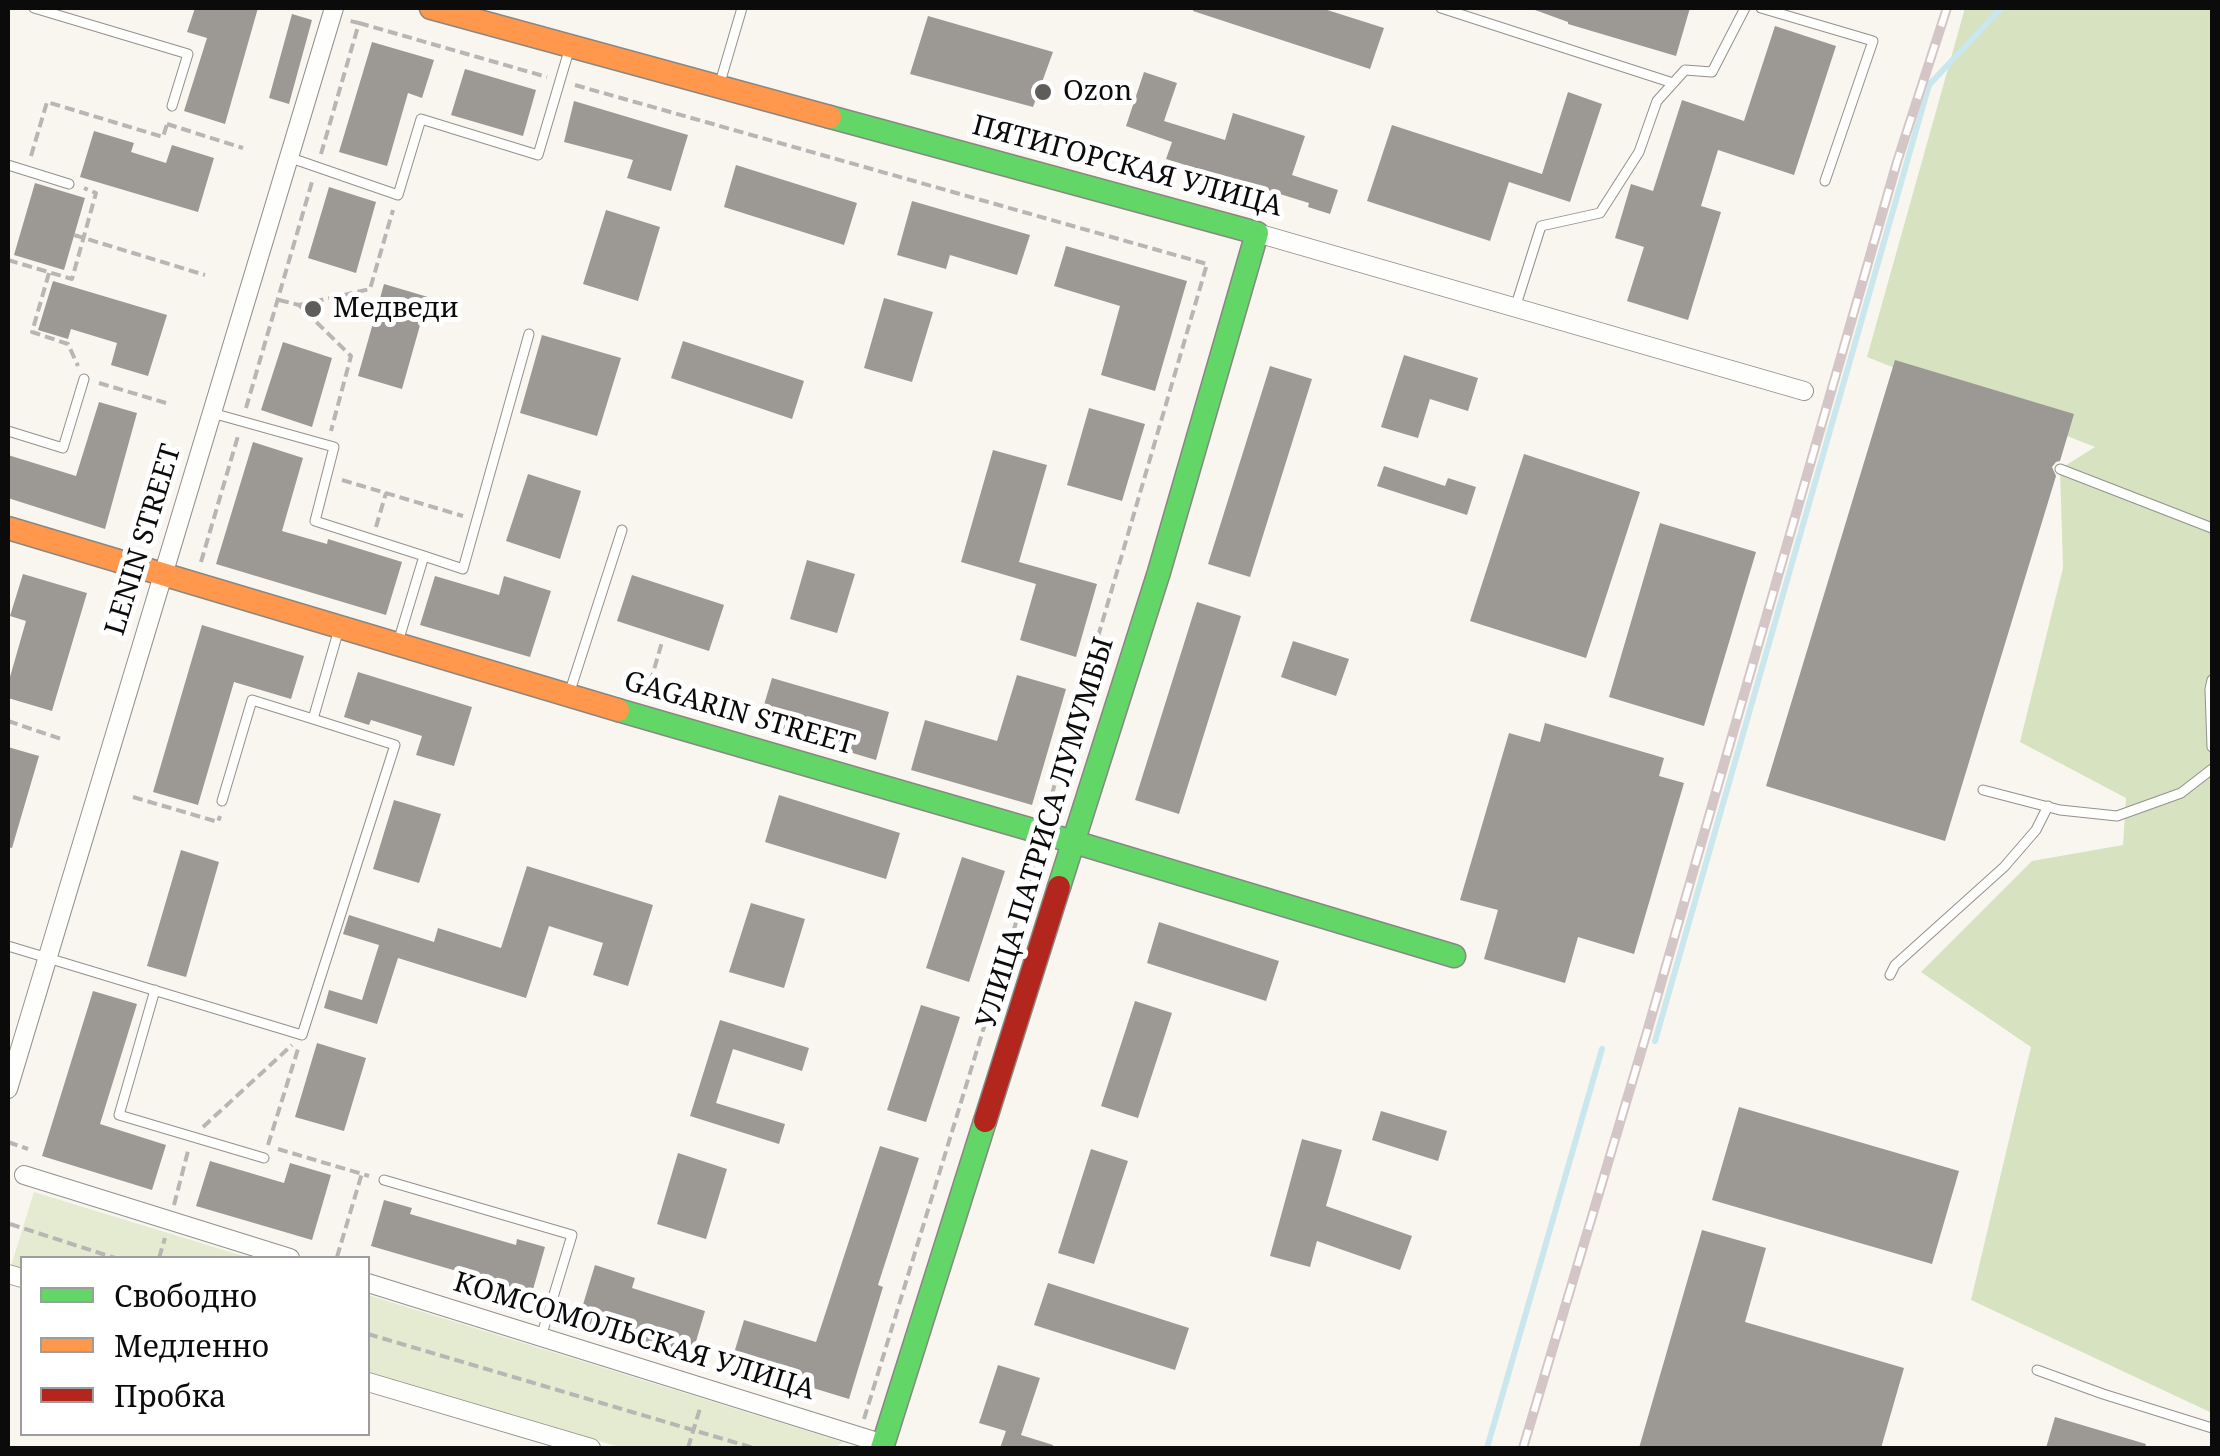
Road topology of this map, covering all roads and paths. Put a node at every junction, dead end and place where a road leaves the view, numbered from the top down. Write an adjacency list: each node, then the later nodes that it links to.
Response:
1 (34, 8): 13 (lane)
2 (431, 8): 9 (street, ПЯТИГОРСКАЯ УЛИЦА)
3 (742, 8): 12 (lane)
4 (1441, 8): 11 (lane)
5 (1745, 8): 11 (lane)
6 (1761, 8): 19 (lane)
7 (332, 12): 8 (path); 15 (street, LENIN STREET)
8 (359, 24): 10 (path); 17 (path)
9 (571, 46): 10 (lane); 12 (street, ПЯТИГОРСКАЯ УЛИЦА)
10 (560, 81): 21 (lane); 65 (path)
11 (1673, 82): 30 (lane)
12 (719, 86): 22 (street, ПЯТИГОРСКАЯ УЛИЦА)
13 (172, 106)
14 (243, 148): 18 (path)
15 (288, 158): 17 (lane); 35 (street, LENIN STREET)
16 (8, 165): 18 (lane)
17 (316, 167): 21 (lane); 28 (path)
18 (27, 171): 20 (lane)
19 (1825, 181)
20 (70, 184): 24 (path)
21 (398, 196): 29 (path)
22 (1257, 233): 30 (street, ПЯТИГОРСКАЯ УЛИЦА); 66 (street, УЛИЦА ПАТРИСА ЛУМУМБЫ)
23 (74, 235): 24 (path)
24 (84, 238): 26 (path); 27 (path)
25 (8, 260): 26 (path)
26 (49, 273): 32 (path)
27 (205, 275)
28 (278, 300): 29 (path); 36 (path)
29 (298, 305): 38 (path)
30 (1516, 308): 33 (street, ПЯТИГОРСКАЯ УЛИЦА)
31 (529, 334): 42 (lane)
32 (84, 379): 34 (path); 37 (lane)
33 (1804, 391)
34 (166, 404)
35 (211, 413): 36 (lane); 48 (street, LENIN STREET)
36 (242, 422): 38 (lane); 49 (path)
37 (8, 431)
38 (327, 445): 40 (lane)
39 (2060, 469): 44 (lane)
40 (327, 475): 41 (path); 46 (lane)
41 (386, 493): 42 (path); 46 (path)
42 (477, 520): 47 (lane)
43 (8, 528): 48 (street, GAGARIN STREET)
44 (2212, 528)
45 (622, 530): 54 (lane)
46 (372, 539): 47 (lane)
47 (424, 556): 52 (lane)
48 (162, 574): 49 (street, GAGARIN STREET); 69 (street, LENIN STREET)
49 (195, 584): 50 (street, GAGARIN STREET)
50 (340, 627): 52 (street, GAGARIN STREET); 56 (lane)
51 (662, 642): 55 (path)
52 (397, 644): 54 (street, GAGARIN STREET)
53 (2212, 680): 59 (lane)
54 (568, 696): 55 (street, GAGARIN STREET)
55 (641, 718): 65 (street, GAGARIN STREET)
56 (313, 719): 63 (lane); 72 (lane)
57 (8, 721): 58 (path)
58 (64, 740)
59 (2212, 747)
60 (2212, 769): 64 (lane)
61 (1982, 790): 64 (lane)
62 (132, 796): 63 (path)
63 (222, 802)
64 (2048, 806): 70 (lane)
65 (1042, 833): 66 (street, GAGARIN STREET); 90 (path)
66 (1074, 842): 68 (street, GAGARIN STREET); 93 (street, УЛИЦА ПАТРИСА ЛУМУМБЫ)
67 (8, 946): 69 (lane)
68 (1454, 956)
69 (47, 957): 71 (lane); 73 (street, LENIN STREET)
70 (1890, 975)
71 (156, 990): 72 (lane); 76 (lane)
72 (302, 1035): 77 (path)
73 (8, 1089)
74 (8, 1142): 75 (path)
75 (28, 1149)
76 (264, 1158)
77 (362, 1173): 79 (path); 83 (path)
78 (24, 1176): 82 (street)
79 (384, 1180): 86 (lane)
80 (10, 1224): 81 (path)
81 (109, 1256)
82 (284, 1256)
83 (337, 1256)
84 (370, 1284): 86 (street, КОМСОМОЛЬСКАЯ УЛИЦА)
85 (370, 1335): 92 (path)
86 (540, 1337): 89 (street, КОМСОМОЛЬСКАЯ УЛИЦА)
87 (2037, 1370): 91 (lane)
88 (370, 1383): 94 (street)
89 (706, 1388): 92 (path); 93 (street, КОМСОМОЛЬСКАЯ УЛИЦА)
90 (864, 1420)
91 (2212, 1428)
92 (693, 1430): 95 (path); 96 (path)
93 (883, 1446)
94 (591, 1448)
95 (688, 1448)
96 (754, 1448)

